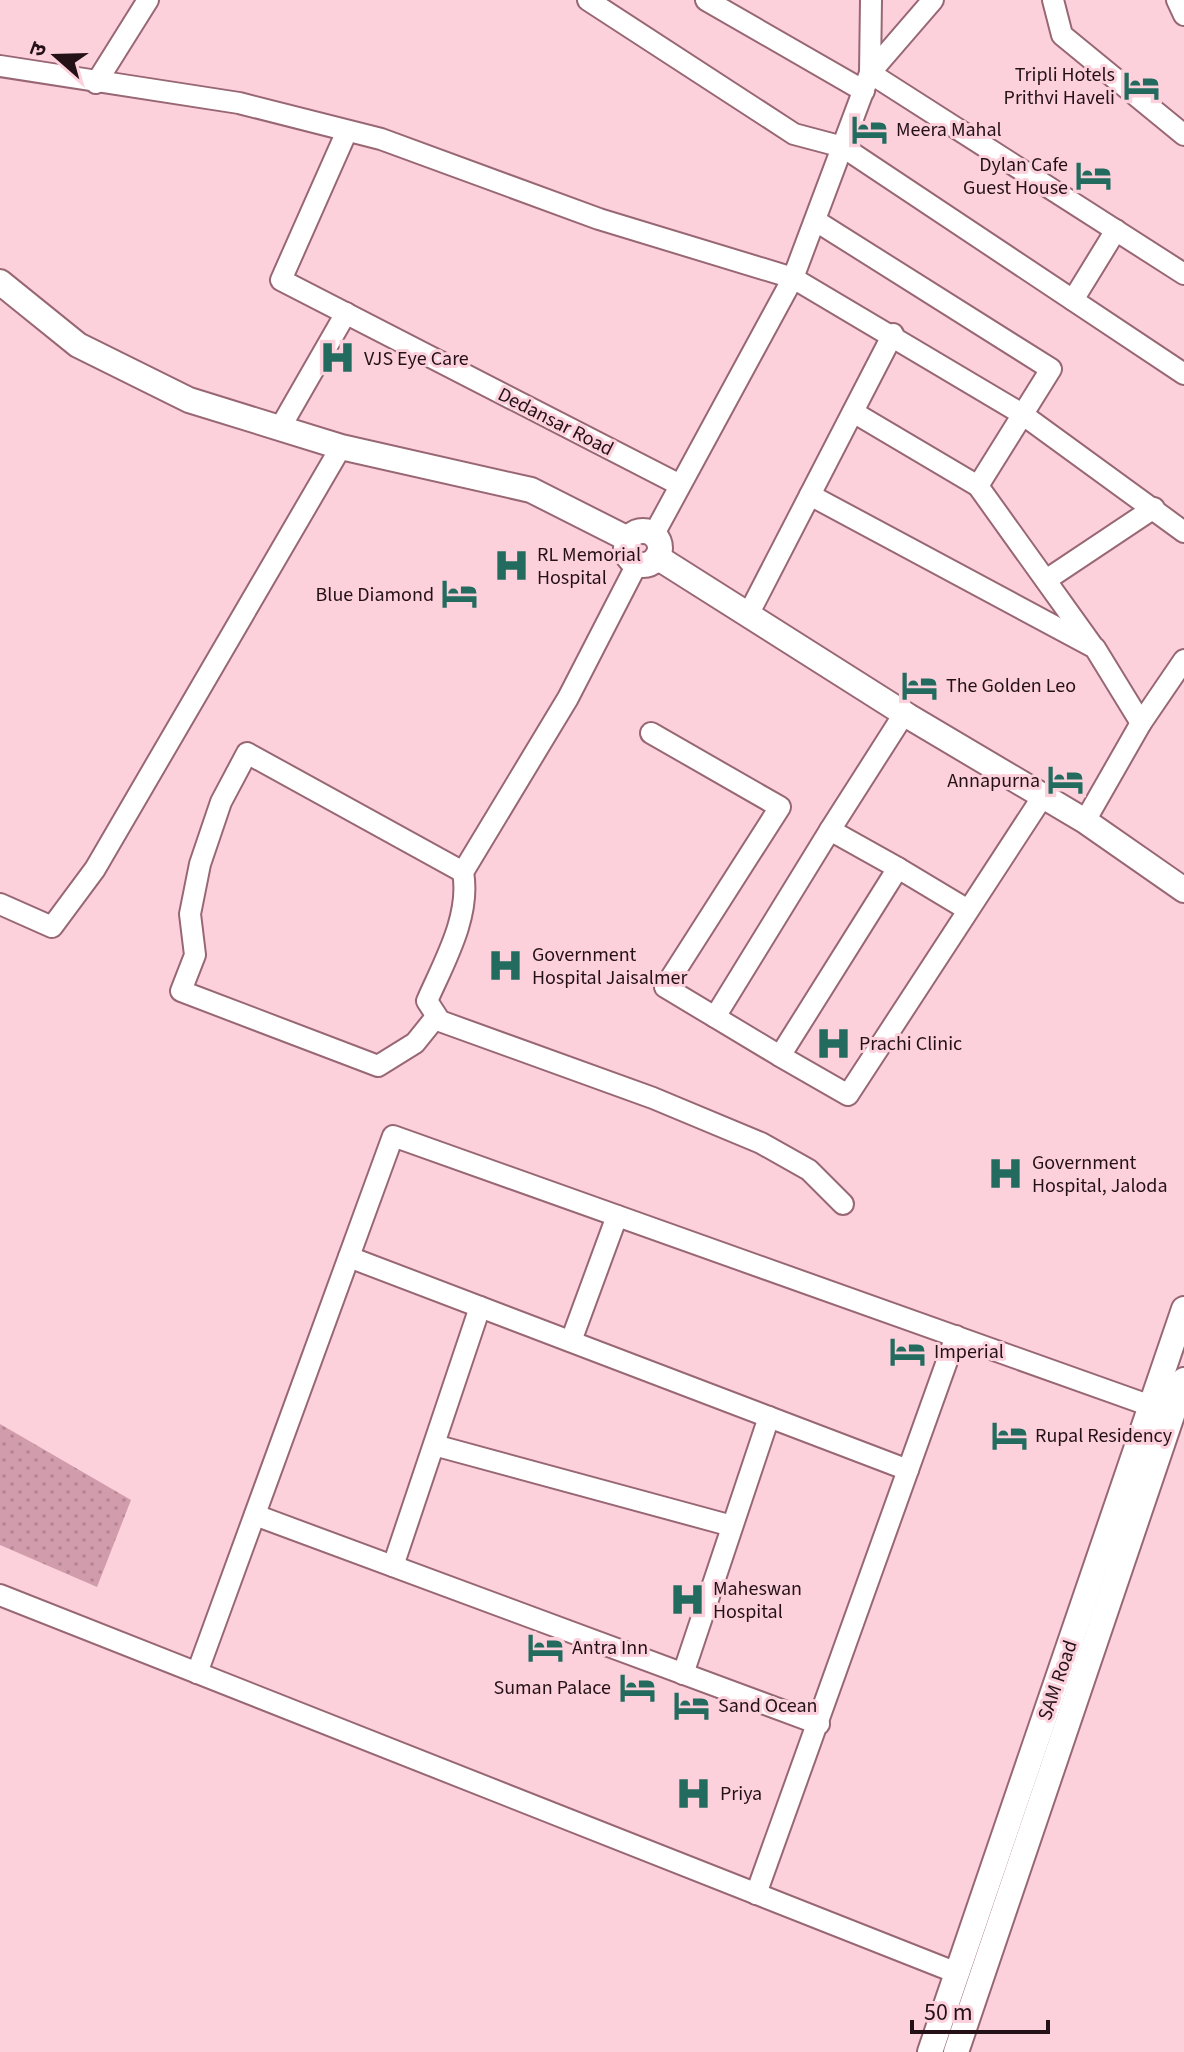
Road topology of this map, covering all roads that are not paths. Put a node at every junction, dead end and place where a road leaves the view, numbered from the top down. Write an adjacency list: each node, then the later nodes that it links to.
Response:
1 (148, 0): 11 (street)
2 (588, 0): 14 (street)
3 (706, 0): 10 (street)
4 (871, 0): 10 (street)
5 (933, 0): 10 (street)
6 (1053, 0): 13 (street)
7 (1177, 0): 8 (street)
8 (1184, 15)
9 (0, 66): 11 (street)
10 (867, 82): 14 (street); 16 (street)
11 (96, 83): 12 (street)
12 (347, 131): 18 (street); 21 (street, Dedansar Road)
13 (1184, 135)
14 (843, 147): 15 (street); 20 (street)
15 (816, 221): 18 (street); 25 (street)
16 (1116, 230): 17 (street); 20 (street)
17 (1184, 274)
18 (793, 278): 22 (street); 28 (street)
19 (0, 282): 26 (main road)
20 (1073, 300): 23 (street)
21 (346, 313): 26 (street); 28 (street, Dedansar Road)
22 (893, 334): 24 (street); 25 (street)
23 (1184, 374)
24 (853, 412): 29 (street); 30 (street)
25 (1022, 414): 29 (street); 31 (street)
26 (280, 428): 27 (main road)
27 (341, 447): 33 (main road); 47 (street)
28 (680, 485): 33 (street)
29 (978, 486): 34 (street)
30 (810, 495): 35 (street); 36 (street)
31 (1154, 508): 32 (street); 34 (street)
32 (1184, 532)
33 (649, 552): 35 (main road); 45 (street)
34 (1046, 580): 36 (street)
35 (748, 615): 38 (main road)
36 (1095, 648): 39 (street)
37 (1184, 660): 39 (street)
38 (904, 714): 41 (main road); 43 (street)
39 (1141, 723): 42 (street)
40 (651, 733): 50 (street)
41 (1043, 796): 42 (main road); 48 (street)
42 (1085, 821): 46 (main road)
43 (830, 830): 44 (street); 50 (street)
44 (898, 868): 48 (street); 51 (street)
45 (463, 872): 49 (street); 49 (street)
46 (1184, 890)
47 (0, 904)
48 (968, 910): 51 (street)
49 (436, 1017): 52 (street)
50 (715, 1017): 51 (street)
51 (780, 1056)
52 (843, 1204)
53 (617, 1216): 54 (street); 57 (street); 58 (street)
54 (349, 1257): 55 (street); 64 (street)
55 (480, 1307): 58 (street); 62 (street)
56 (1184, 1309): 60 (main road, SAM Road)
57 (956, 1336): 60 (street); 63 (street)
58 (571, 1341): 61 (street)
59 (1184, 1380): 74 (main road)
60 (1151, 1406): 72 (main road, SAM Road)
61 (769, 1417): 63 (street); 65 (street)
62 (434, 1445): 65 (street); 66 (street)
63 (908, 1470): 70 (street)
64 (255, 1515): 66 (street); 68 (street)
65 (732, 1526): 69 (street)
66 (393, 1566): 69 (street)
67 (0, 1595): 68 (street)
68 (197, 1673): 71 (street)
69 (683, 1674): 70 (street)
70 (819, 1724): 71 (street)
71 (756, 1894): 72 (street)
72 (957, 1973): 73 (main road, SAM Road)
73 (930, 2052)
74 (956, 2052)

